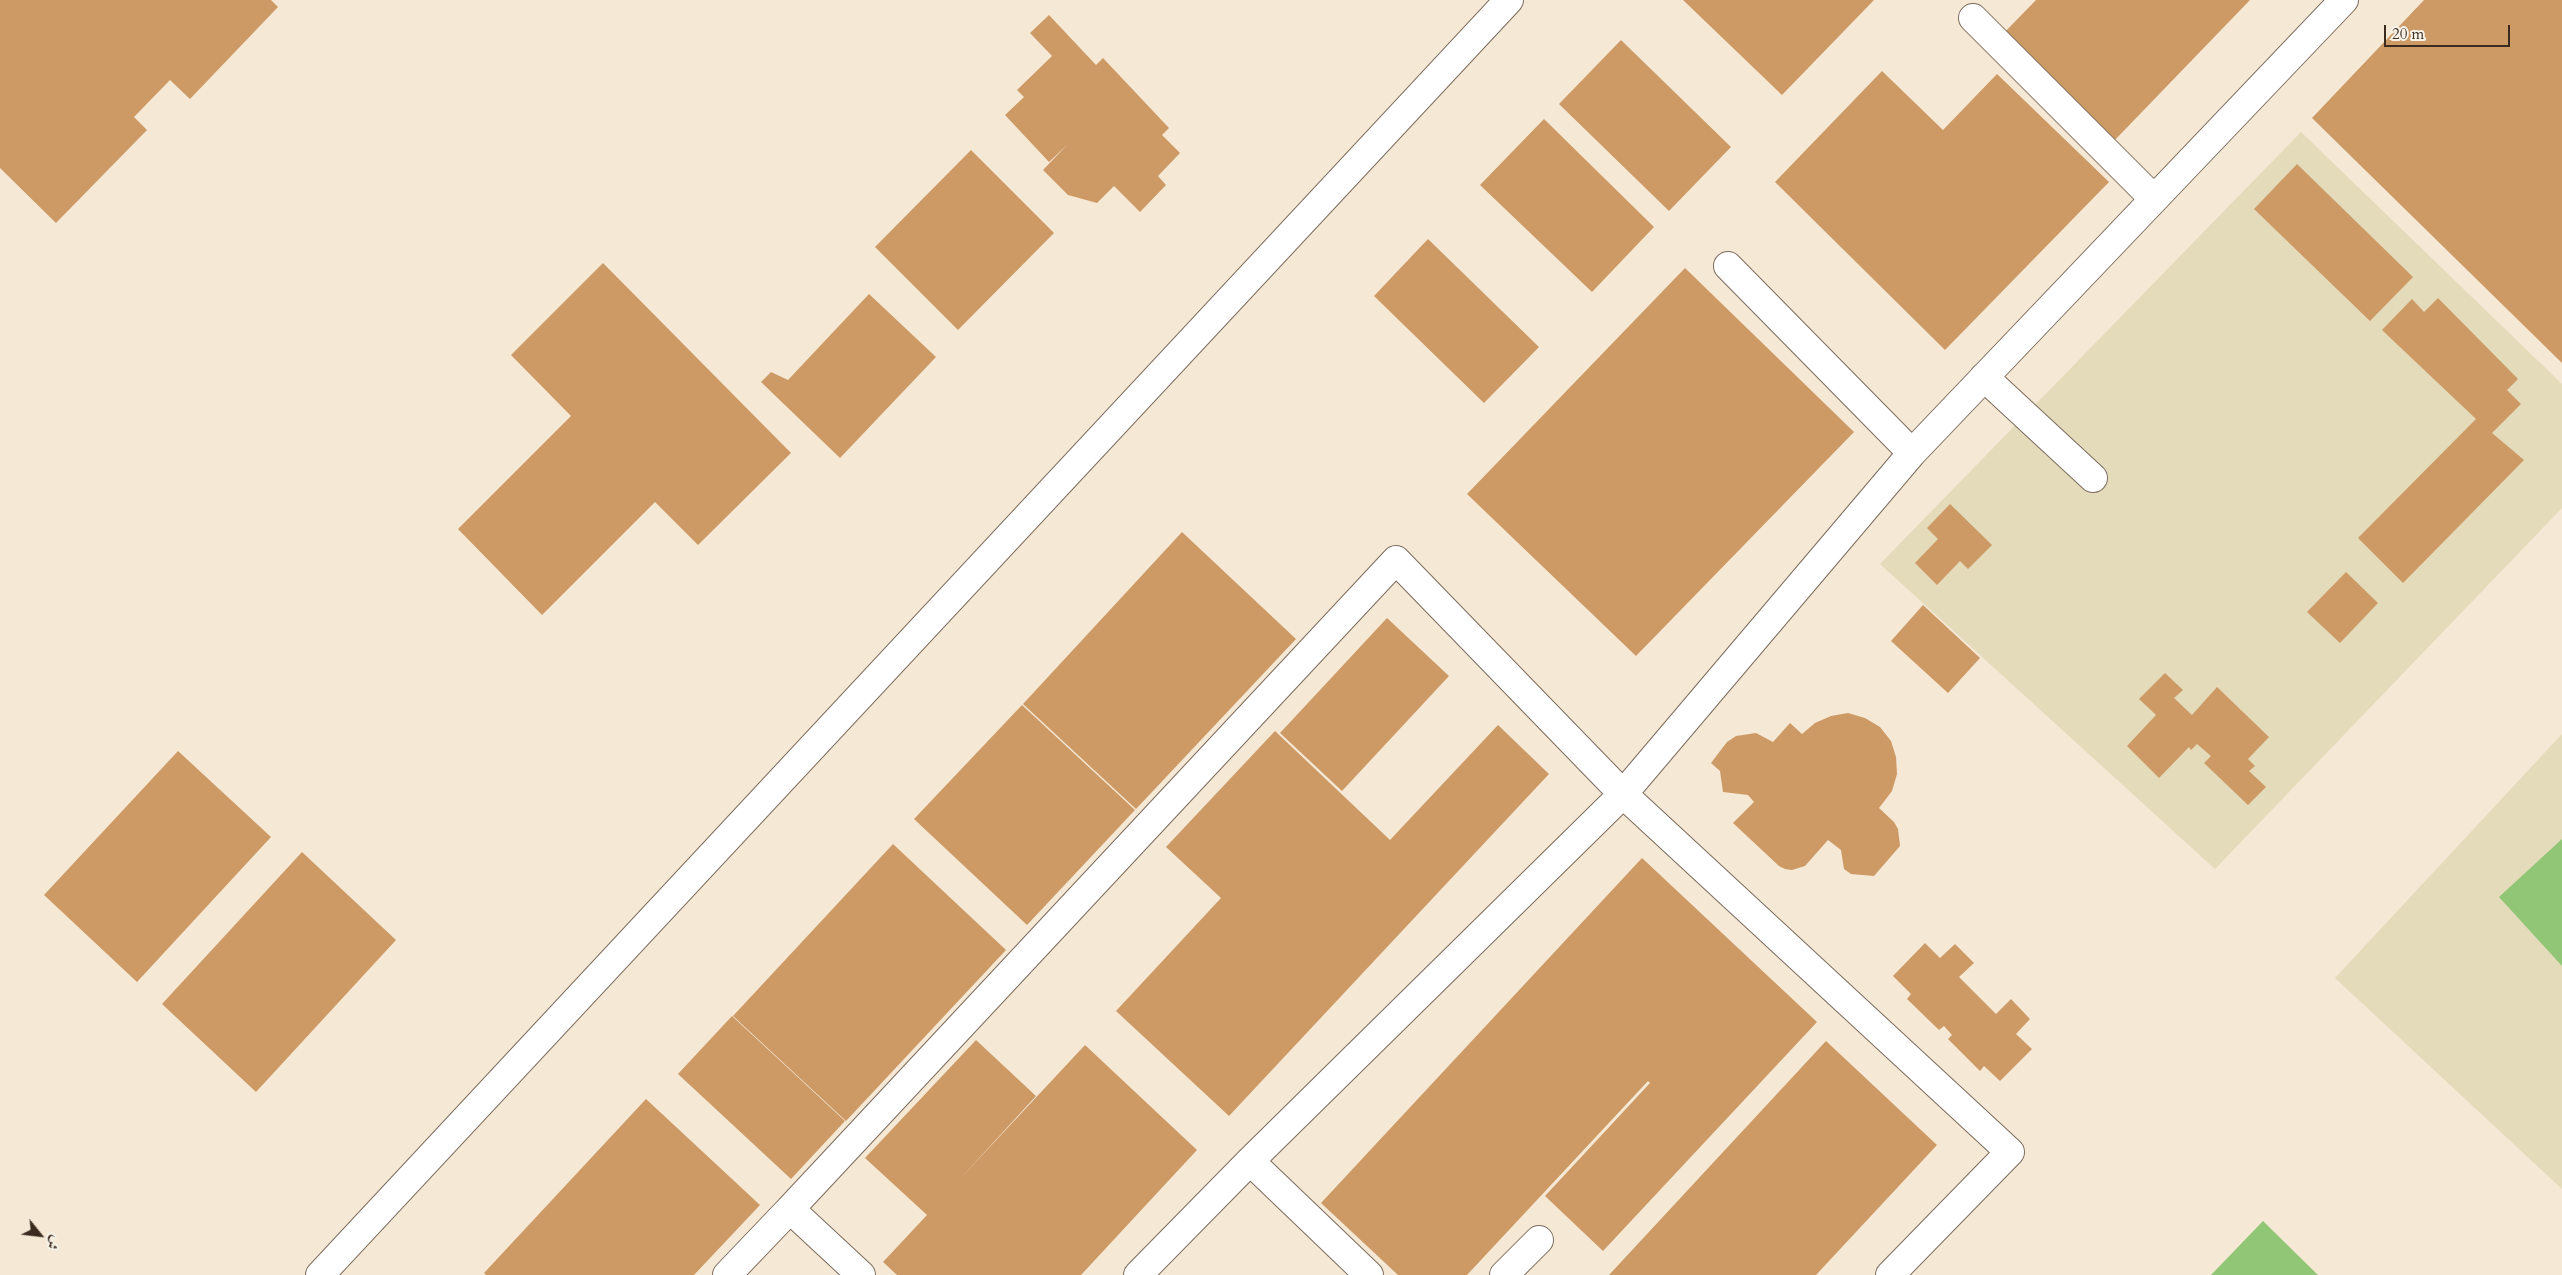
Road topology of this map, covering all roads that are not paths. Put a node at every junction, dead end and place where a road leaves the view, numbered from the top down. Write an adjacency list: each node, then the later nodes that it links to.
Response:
1 (1509, 0): 13 (street)
2 (2344, 0): 4 (street)
3 (1973, 18): 4 (street)
4 (2154, 199): 6 (street)
5 (1728, 266): 7 (street)
6 (1984, 377): 7 (street); 8 (street)
7 (1912, 453): 9 (street)
8 (2093, 478)
9 (1623, 794): 10 (street); 11 (street); 19 (street)
10 (1250, 1161): 16 (street); 17 (street)
11 (790, 1209): 14 (street); 15 (street)
12 (1539, 1240): 18 (street)
13 (320, 1275)
14 (727, 1275)
15 (861, 1275)
16 (1138, 1275)
17 (1369, 1275)
18 (1504, 1275)
19 (1890, 1275)

